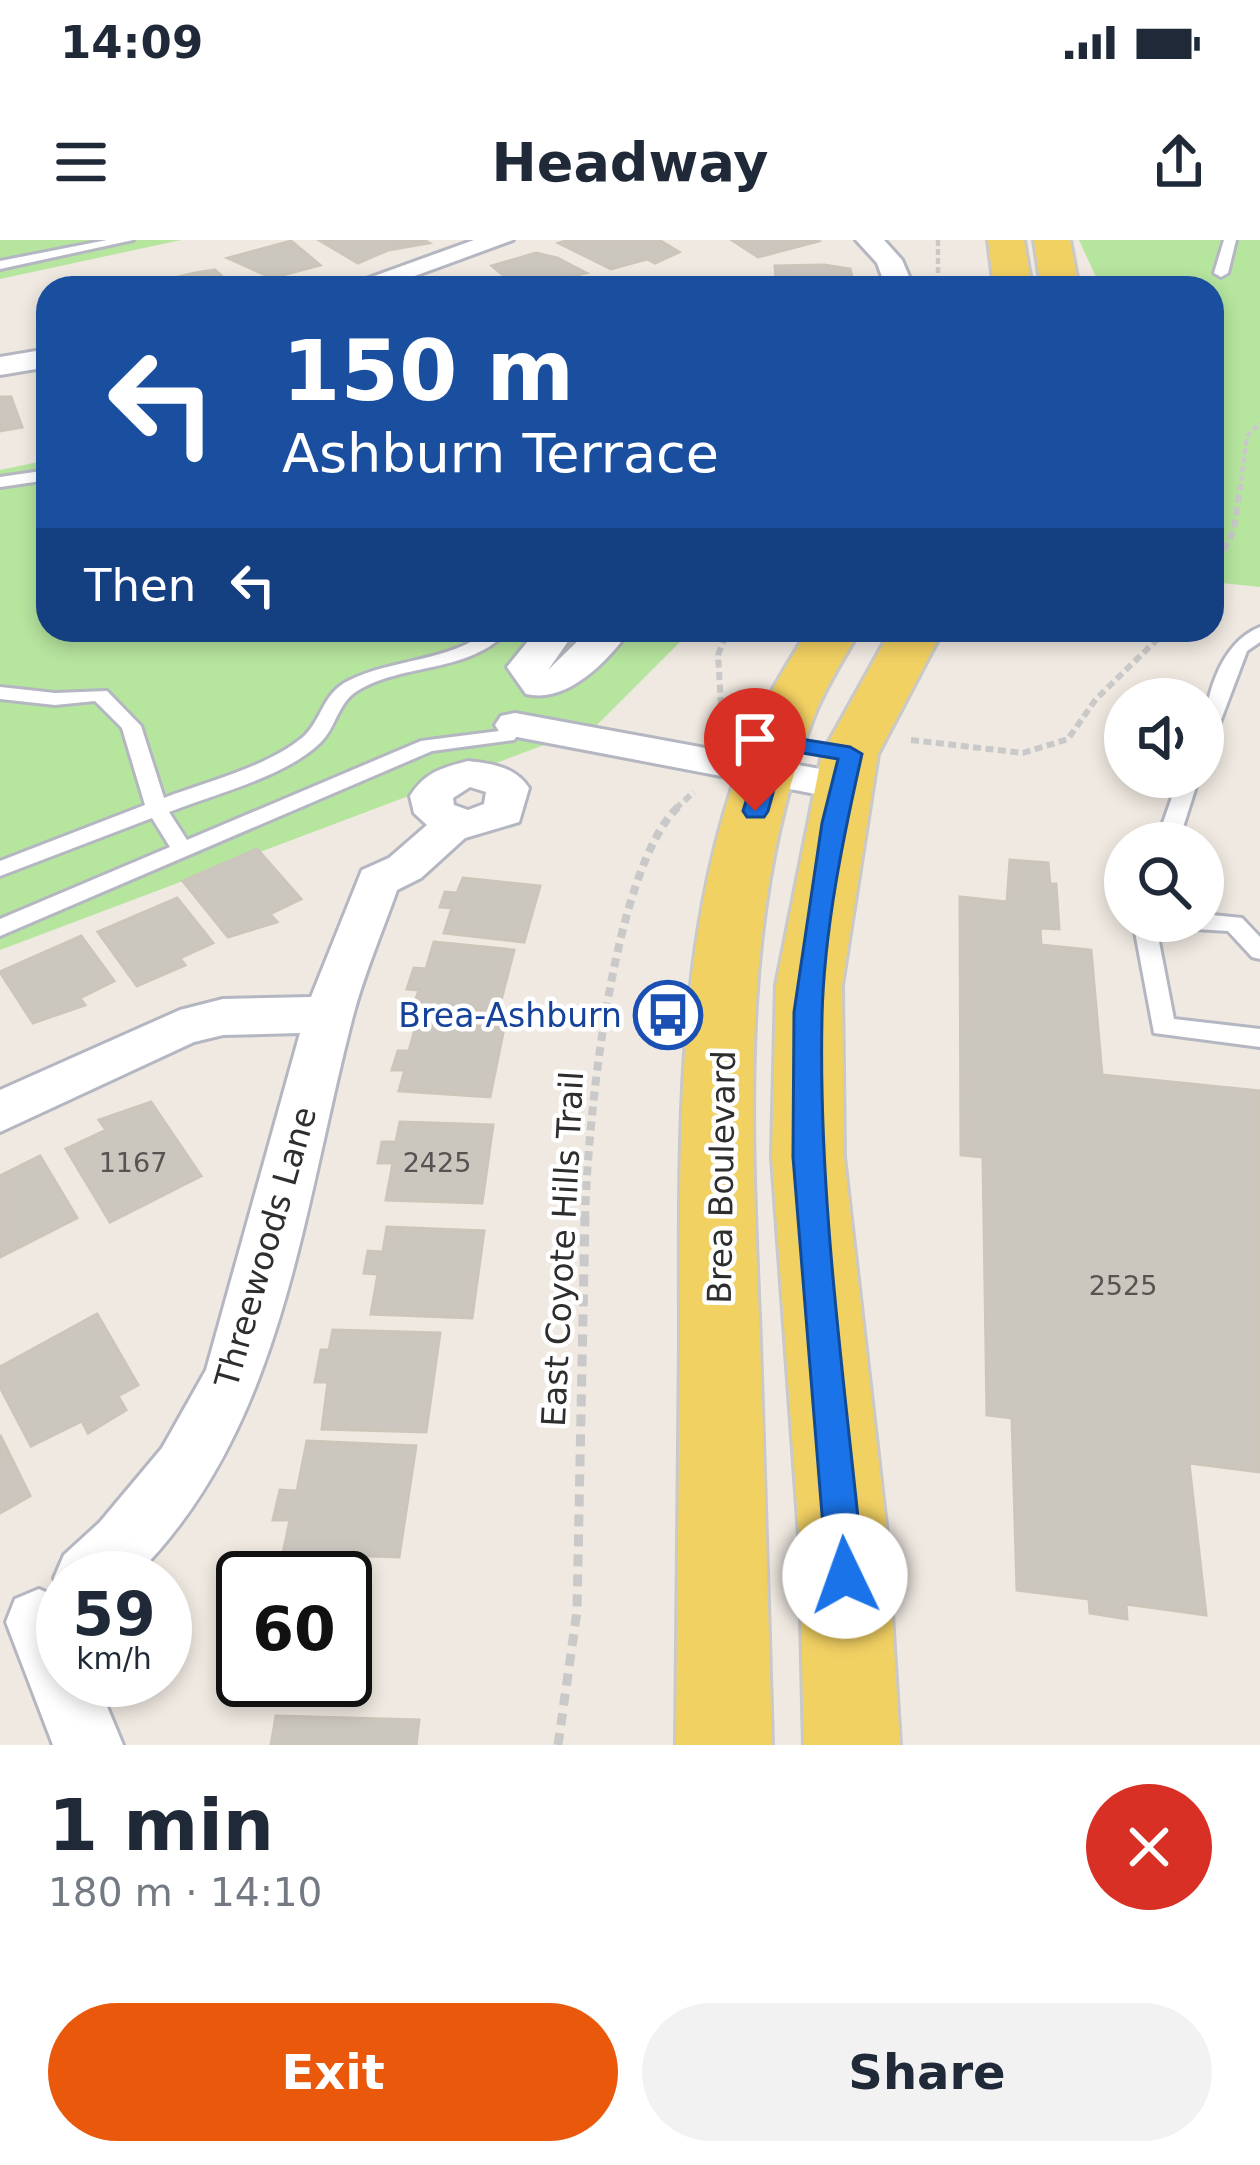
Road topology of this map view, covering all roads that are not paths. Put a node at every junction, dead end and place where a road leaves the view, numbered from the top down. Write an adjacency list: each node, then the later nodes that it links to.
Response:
1 (127, 240): 7 (lane)
2 (500, 240): 9 (street)
3 (869, 240): 10 (street)
4 (1006, 240): 11 (main road)
5 (1052, 240): 12 (main road)
6 (1230, 240): 8 (lane)
7 (0, 266)
8 (1221, 273)
9 (391, 276)
10 (895, 276)
11 (1011, 276)
12 (1058, 276)
13 (36, 360): 14 (street)
14 (0, 366)
15 (36, 477): 16 (lane)
16 (0, 482)
17 (1260, 633): 23 (lane)
18 (487, 642): 27 (lane)
19 (547, 642): 25 (street)
20 (598, 642): 25 (street)
21 (826, 642): 26 (main road, Brea Boulevard)
22 (904, 642): 26 (main road, Brea Boulevard)
23 (1224, 688)
24 (0, 693): 27 (lane)
25 (524, 711): 26 (street); 28 (lane); 34 (street, Threewoods Lane)
26 (776, 757): 40 (main road, Brea Boulevard); 41 (main road, Brea Boulevard)
27 (157, 810): 28 (lane); 29 (lane)
28 (183, 851): 31 (lane)
29 (0, 869)
30 (1224, 923): 33 (lane)
31 (0, 928)
32 (1148, 942): 35 (lane)
33 (1260, 951)
34 (329, 1014): 36 (street); 37 (street, Threewoods Lane)
35 (1260, 1039)
36 (0, 1112)
37 (116, 1551)
38 (76, 1707): 39 (street)
39 (88, 1745)
40 (724, 1745)
41 (852, 1745)

